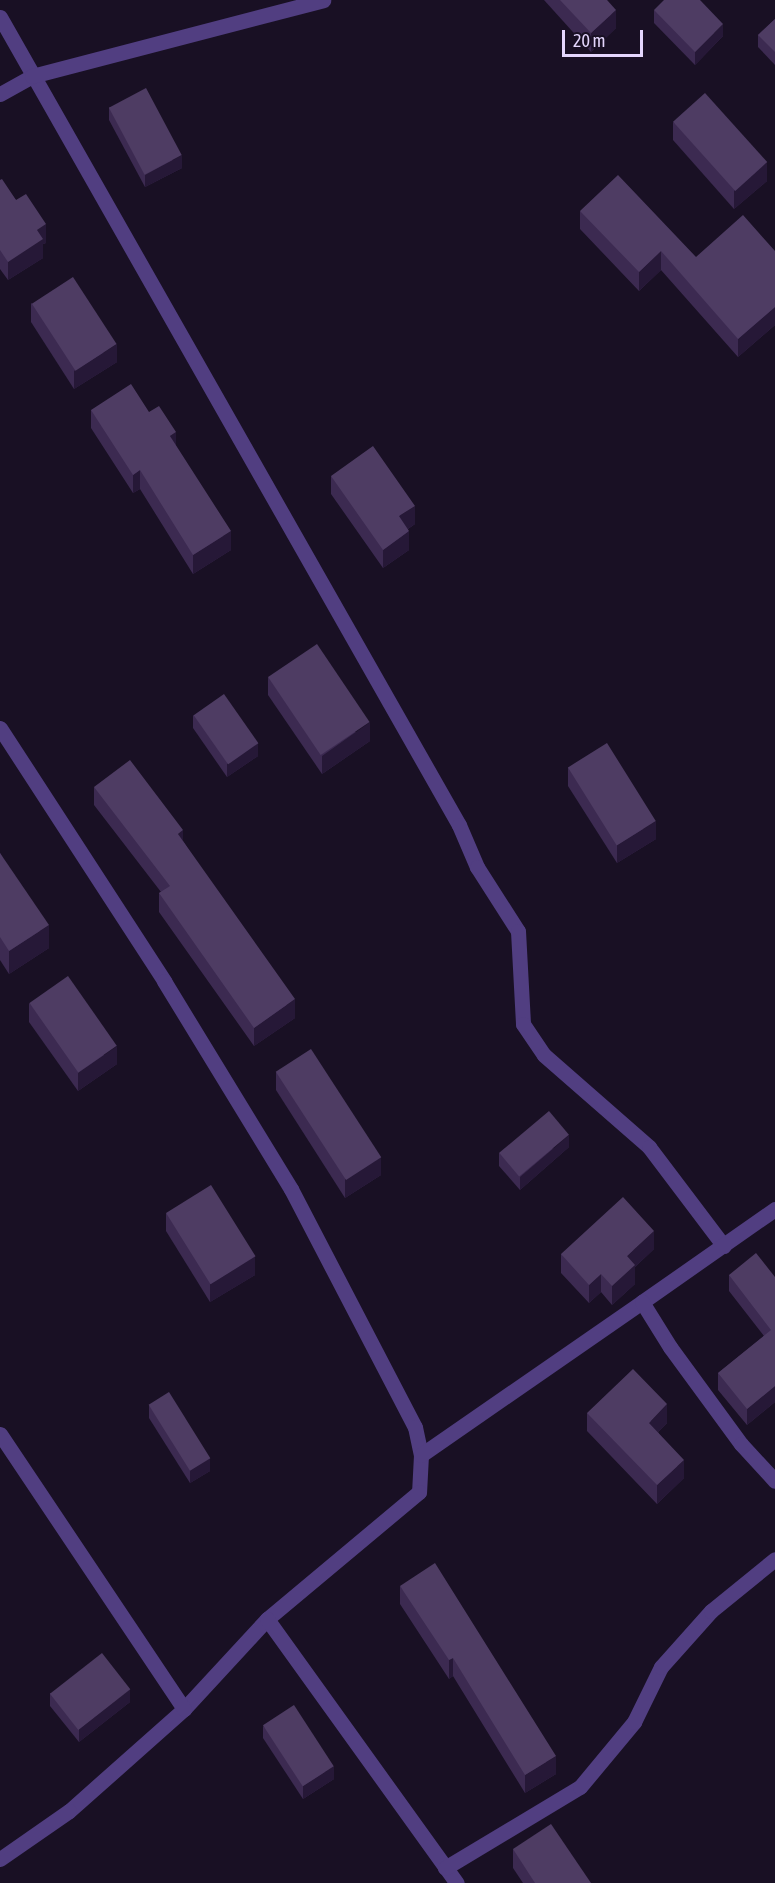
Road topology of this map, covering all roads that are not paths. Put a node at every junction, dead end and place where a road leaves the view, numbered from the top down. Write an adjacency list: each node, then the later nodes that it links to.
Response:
1 (323, 0): 3 (street)
2 (0, 17): 3 (street)
3 (32, 76): 4 (street); 7 (street)
4 (0, 94)
5 (0, 728): 10 (street)
6 (775, 1209): 7 (street)
7 (724, 1246): 8 (street)
8 (642, 1302): 10 (street); 11 (street)
9 (0, 1434): 14 (street)
10 (421, 1455): 13 (street)
11 (775, 1481)
12 (775, 1559): 16 (street)
13 (267, 1619): 14 (street); 16 (street)
14 (184, 1709): 15 (street)
15 (0, 1859)
16 (445, 1868): 17 (street)
17 (456, 1883)

